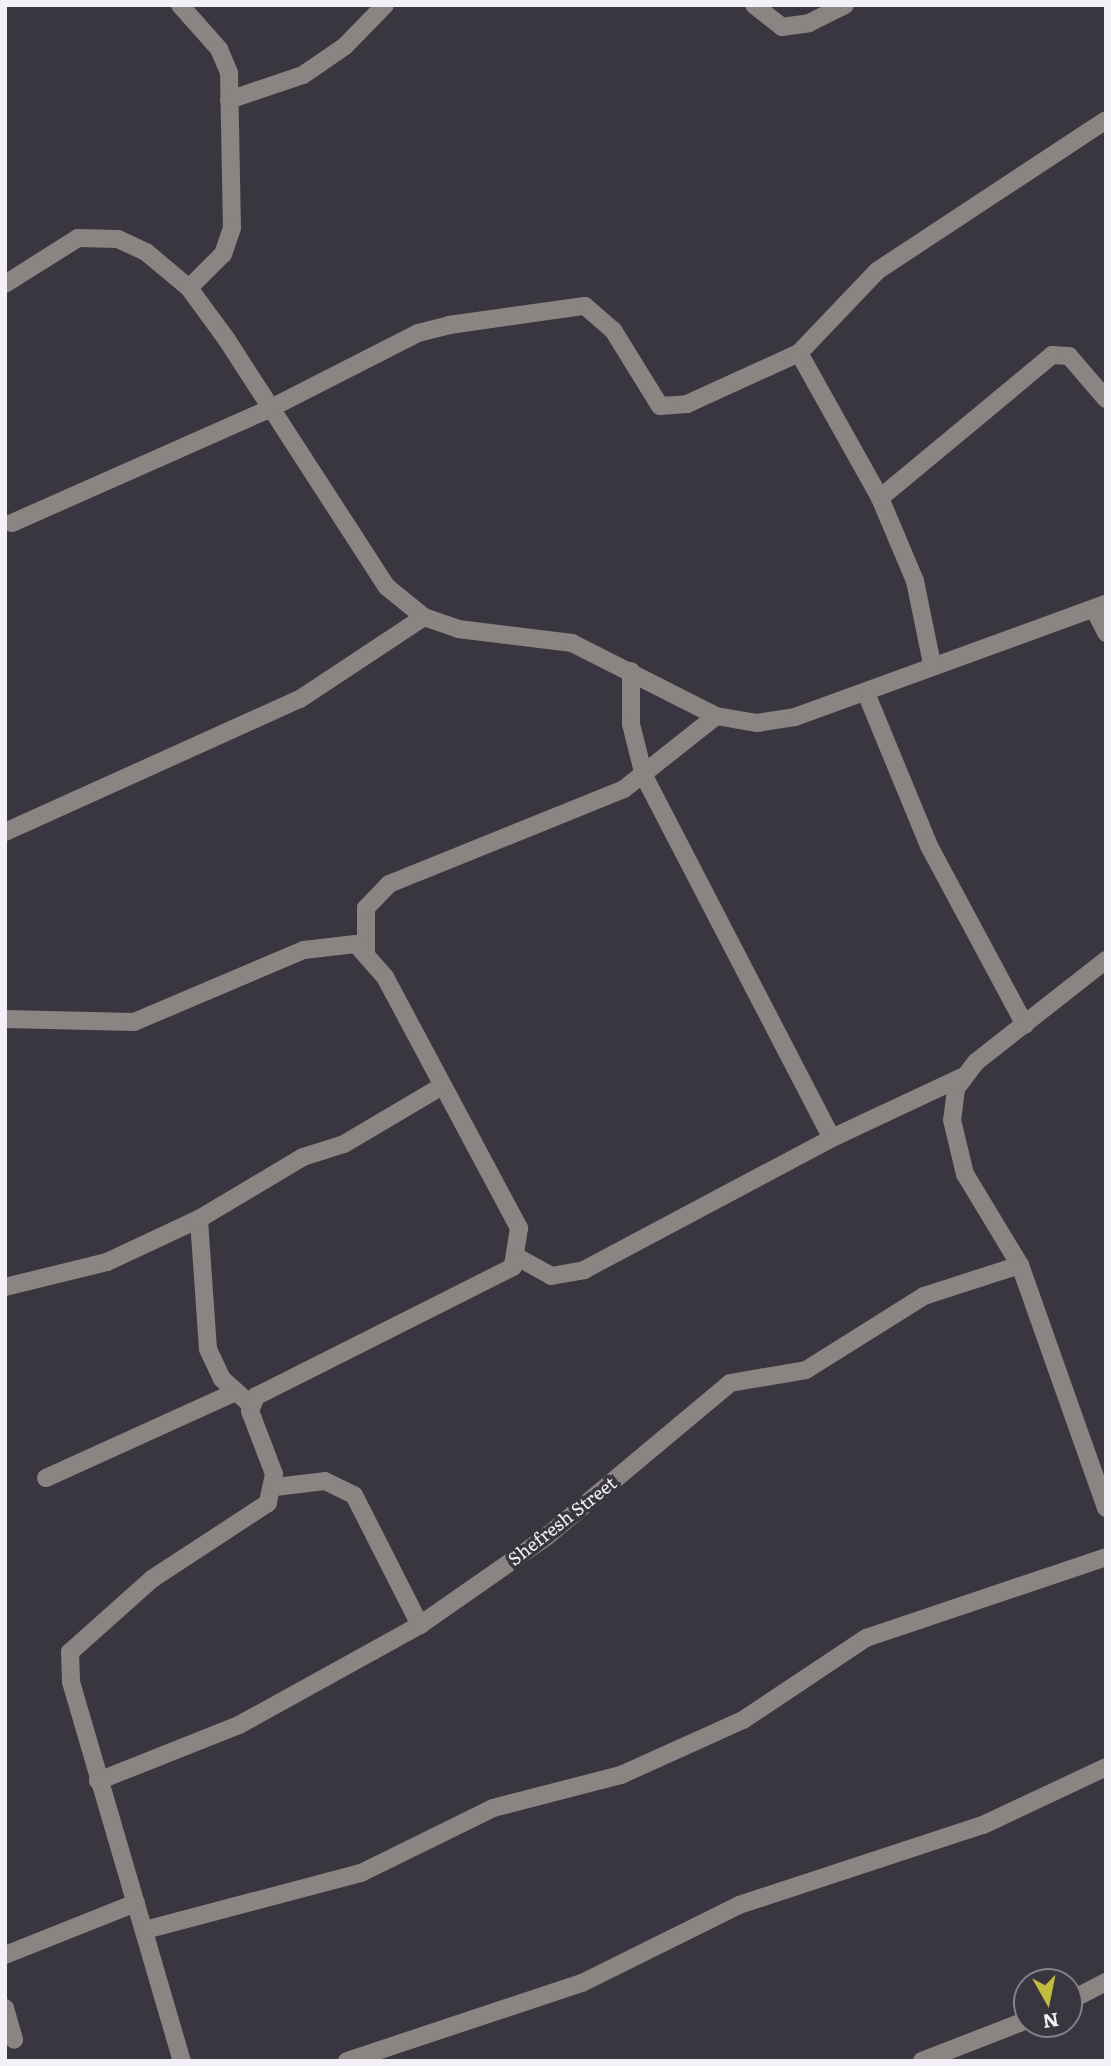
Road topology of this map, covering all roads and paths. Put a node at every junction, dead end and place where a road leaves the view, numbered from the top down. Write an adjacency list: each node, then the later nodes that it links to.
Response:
1 (180, 5): 5 (street)
2 (385, 5): 5 (street)
3 (754, 5): 4 (street)
4 (845, 5)
5 (229, 100): 8 (street)
6 (1106, 120): 9 (street)
7 (5, 284): 8 (street)
8 (189, 288): 11 (street)
9 (799, 353): 11 (street); 12 (street)
10 (1106, 399): 12 (street)
11 (267, 410): 13 (street); 15 (street)
12 (880, 498): 17 (street)
13 (12, 523)
14 (1100, 607): 16 (street); 17 (street)
15 (424, 617): 18 (street); 22 (street)
16 (1106, 633)
17 (932, 664): 19 (street)
18 (631, 671): 20 (street); 21 (street)
19 (866, 693): 20 (street); 26 (street)
20 (716, 716): 21 (street)
21 (644, 776): 23 (street); 29 (street)
22 (5, 832)
23 (366, 951): 25 (street); 28 (street)
24 (1106, 960): 26 (street)
25 (5, 1018)
26 (1025, 1025): 27 (street)
27 (962, 1077): 29 (street); 32 (street)
28 (442, 1086): 30 (street); 31 (street)
29 (832, 1138): 31 (street)
30 (200, 1219): 33 (street); 34 (street)
31 (519, 1258): 35 (street)
32 (1020, 1265): 38 (street); 40 (street, Shefresh Street)
33 (5, 1287)
34 (233, 1393): 35 (street); 36 (street)
35 (250, 1405): 37 (street)
36 (47, 1478)
37 (275, 1487): 40 (street); 42 (street)
38 (1106, 1508)
39 (1106, 1557): 44 (street)
40 (420, 1625): 42 (street, Shefresh Street)
41 (1106, 1767): 52 (street)
42 (98, 1781): 43 (street)
43 (136, 1903): 44 (street); 45 (street)
44 (145, 1930): 51 (street)
45 (5, 1955)
46 (1106, 1982): 47 (street)
47 (1083, 1994)
48 (5, 2008): 50 (street)
49 (1013, 2025): 53 (street)
50 (14, 2040)
51 (182, 2061)
52 (347, 2061)
53 (922, 2061)

